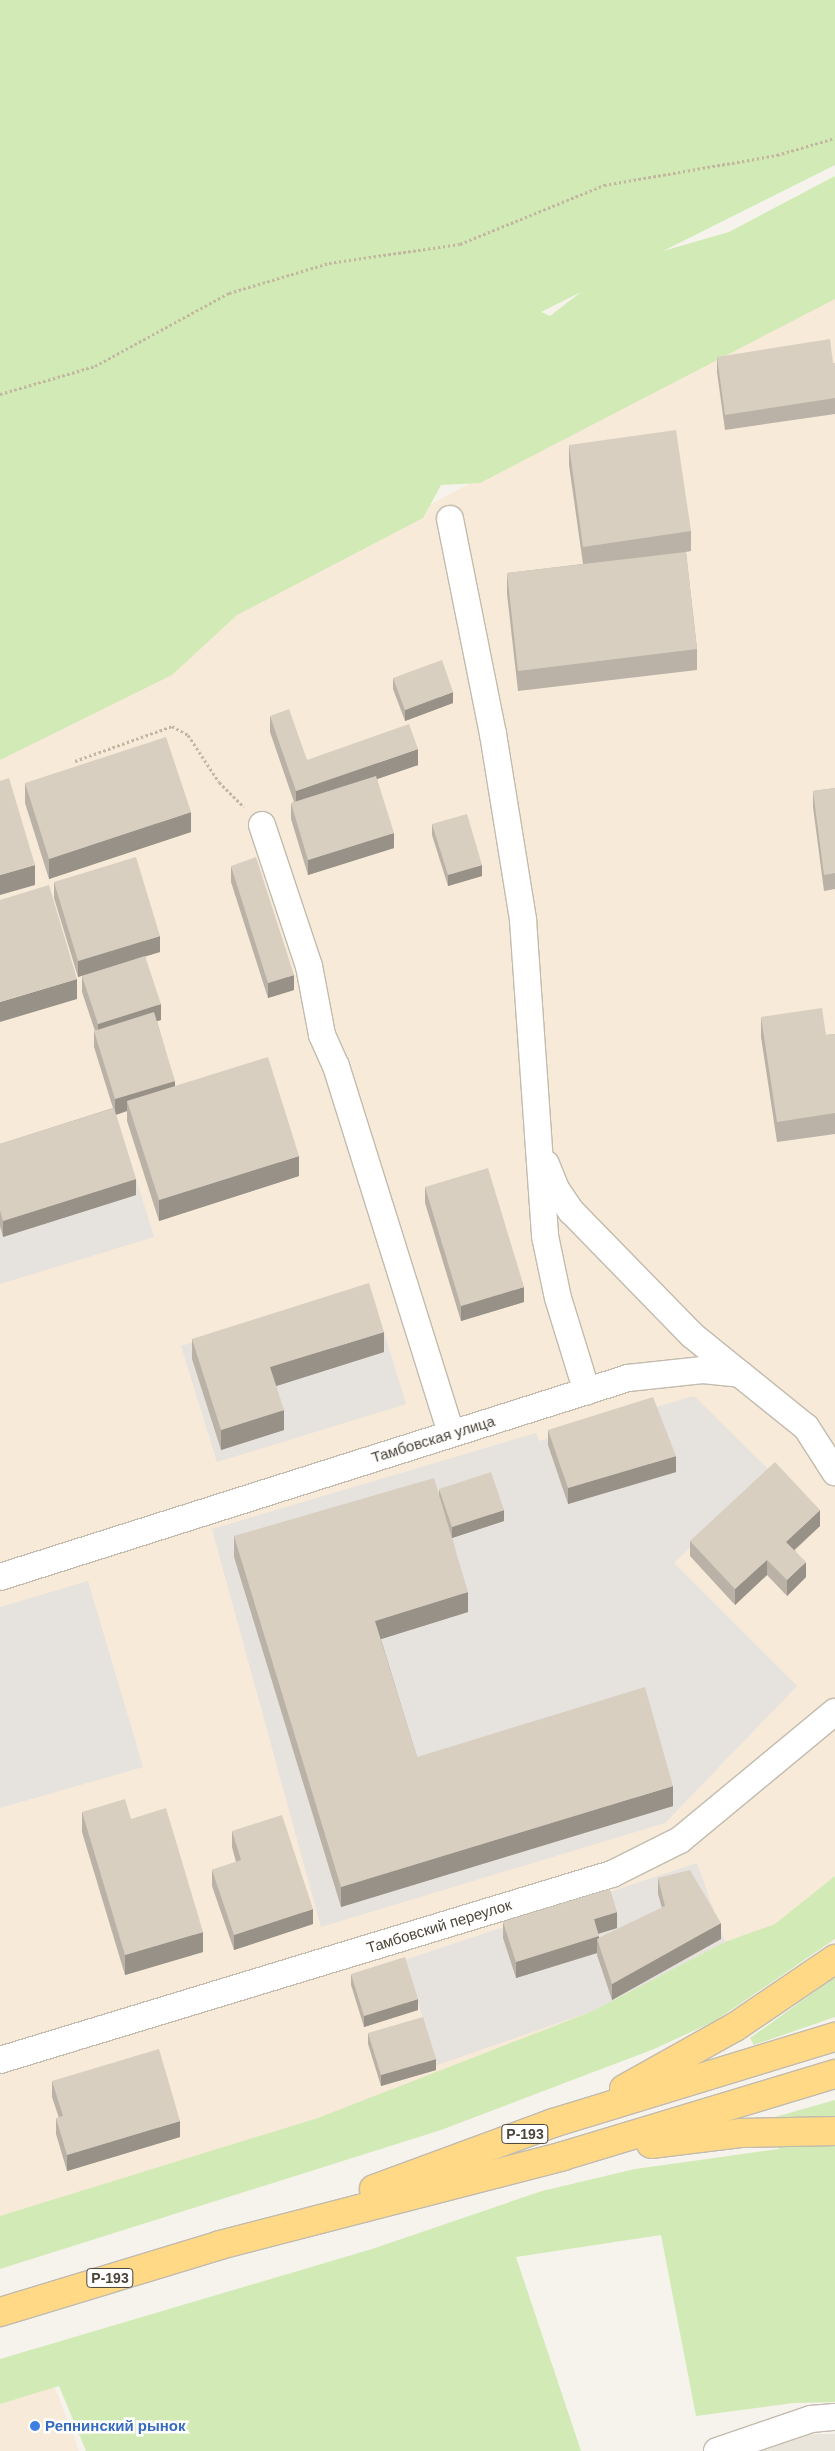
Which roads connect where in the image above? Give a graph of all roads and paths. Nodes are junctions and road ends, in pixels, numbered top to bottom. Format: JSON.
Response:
{"nodes":[{"id":1,"x":835,"y":138,"type":"edge"},
{"id":2,"x":0,"y":394,"type":"edge"},
{"id":3,"x":450,"y":518,"type":"dead end"},
{"id":4,"x":75,"y":761,"type":"dead end"},
{"id":5,"x":262,"y":825,"type":"joint"},
{"id":6,"x":542,"y":1153,"type":"junction"},
{"id":7,"x":740,"y":1374,"type":"junction"},
{"id":8,"x":587,"y":1392,"type":"junction"},
{"id":9,"x":451,"y":1432,"type":"junction"},
{"id":10,"x":835,"y":1472,"type":"edge"},
{"id":11,"x":0,"y":1576,"type":"edge"},
{"id":12,"x":835,"y":1712,"type":"edge"},
{"id":13,"x":835,"y":1959,"type":"edge"},
{"id":14,"x":835,"y":2037,"type":"edge"},
{"id":15,"x":0,"y":2060,"type":"edge"},
{"id":16,"x":835,"y":2074,"type":"edge"},
{"id":17,"x":553,"y":2124,"type":"junction"},
{"id":18,"x":835,"y":2131,"type":"edge"},
{"id":19,"x":563,"y":2156,"type":"junction"},
{"id":20,"x":220,"y":2245,"type":"junction"},
{"id":21,"x":0,"y":2312,"type":"edge"},
{"id":22,"x":835,"y":2417,"type":"edge"},
{"id":23,"x":717,"y":2451,"type":"edge"}],
"edges":[{"from":1,"to":2,"type":"path"},
{"from":3,"to":6,"type":"street"},
{"from":4,"to":5,"type":"path"},
{"from":5,"to":9,"type":"street"},
{"from":6,"to":7,"type":"street"},
{"from":6,"to":8,"type":"street"},
{"from":7,"to":8,"type":"street","name":"Тамбовская улица"},
{"from":7,"to":10,"type":"street"},
{"from":8,"to":9,"type":"street","name":"Тамбовская улица"},
{"from":9,"to":11,"type":"street","name":"Тамбовская улица"},
{"from":12,"to":15,"type":"street","name":"Тамбовский переулок"},
{"from":13,"to":17,"type":"highway"},
{"from":14,"to":17,"type":"highway","number":"Р-193"},
{"from":16,"to":19,"type":"highway","number":"Р-193"},
{"from":17,"to":20,"type":"highway","number":"Р-193"},
{"from":18,"to":19,"type":"highway"},
{"from":19,"to":20,"type":"highway","number":"Р-193"},
{"from":20,"to":21,"type":"highway","number":"Р-193"},
{"from":22,"to":23,"type":"street"}]}
